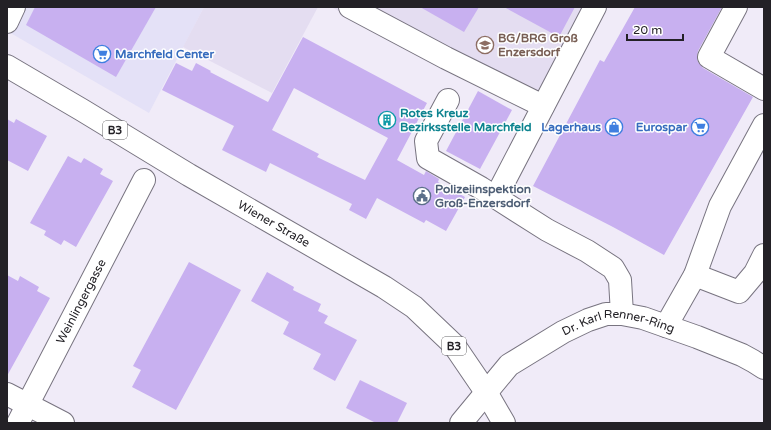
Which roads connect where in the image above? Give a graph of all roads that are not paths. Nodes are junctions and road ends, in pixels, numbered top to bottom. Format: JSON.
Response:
{"nodes":[{"id":1,"x":14,"y":7,"type":"edge"},
{"id":2,"x":350,"y":7,"type":"edge"},
{"id":3,"x":595,"y":7,"type":"edge"},
{"id":4,"x":736,"y":7,"type":"edge"},
{"id":5,"x":7,"y":22,"type":"edge"},
{"id":6,"x":7,"y":66,"type":"edge"},
{"id":7,"x":764,"y":89,"type":"edge"},
{"id":8,"x":448,"y":100,"type":"dead end"},
{"id":9,"x":543,"y":106,"type":"junction"},
{"id":10,"x":764,"y":125,"type":"edge"},
{"id":11,"x":144,"y":180,"type":"dead end"},
{"id":12,"x":496,"y":197,"type":"junction"},
{"id":13,"x":764,"y":255,"type":"edge"},
{"id":14,"x":695,"y":275,"type":"junction"},
{"id":15,"x":622,"y":314,"type":"junction"},
{"id":16,"x":666,"y":326,"type":"junction"},
{"id":17,"x":764,"y":368,"type":"edge"},
{"id":18,"x":486,"y":392,"type":"junction"},
{"id":19,"x":7,"y":394,"type":"edge"},
{"id":20,"x":23,"y":414,"type":"edge"},
{"id":21,"x":63,"y":423,"type":"edge"},
{"id":22,"x":460,"y":423,"type":"edge"},
{"id":23,"x":504,"y":423,"type":"edge"}],
"edges":[{"from":1,"to":5,"type":"street"},
{"from":2,"to":9,"type":"street"},
{"from":3,"to":9,"type":"street"},
{"from":4,"to":7,"type":"street"},
{"from":6,"to":18,"type":"street","name":"Wiener Straße","number":"B3"},
{"from":8,"to":12,"type":"street"},
{"from":9,"to":12,"type":"street"},
{"from":10,"to":14,"type":"street"},
{"from":11,"to":20,"type":"street","name":"Weinlingergasse"},
{"from":12,"to":15,"type":"street"},
{"from":13,"to":14,"type":"street"},
{"from":14,"to":16,"type":"street"},
{"from":15,"to":16,"type":"street","name":"Dr. Karl Renner-Ring"},
{"from":15,"to":18,"type":"street","name":"Dr. Karl Renner-Ring"},
{"from":16,"to":17,"type":"street","name":"Dr. Karl Renner-Ring"},
{"from":18,"to":22,"type":"street","name":"Dr. Karl Renner-Ring"},
{"from":18,"to":23,"type":"street","name":"Wiener Straße","number":"B3"},
{"from":19,"to":20,"type":"street"},
{"from":20,"to":21,"type":"street"}]}
